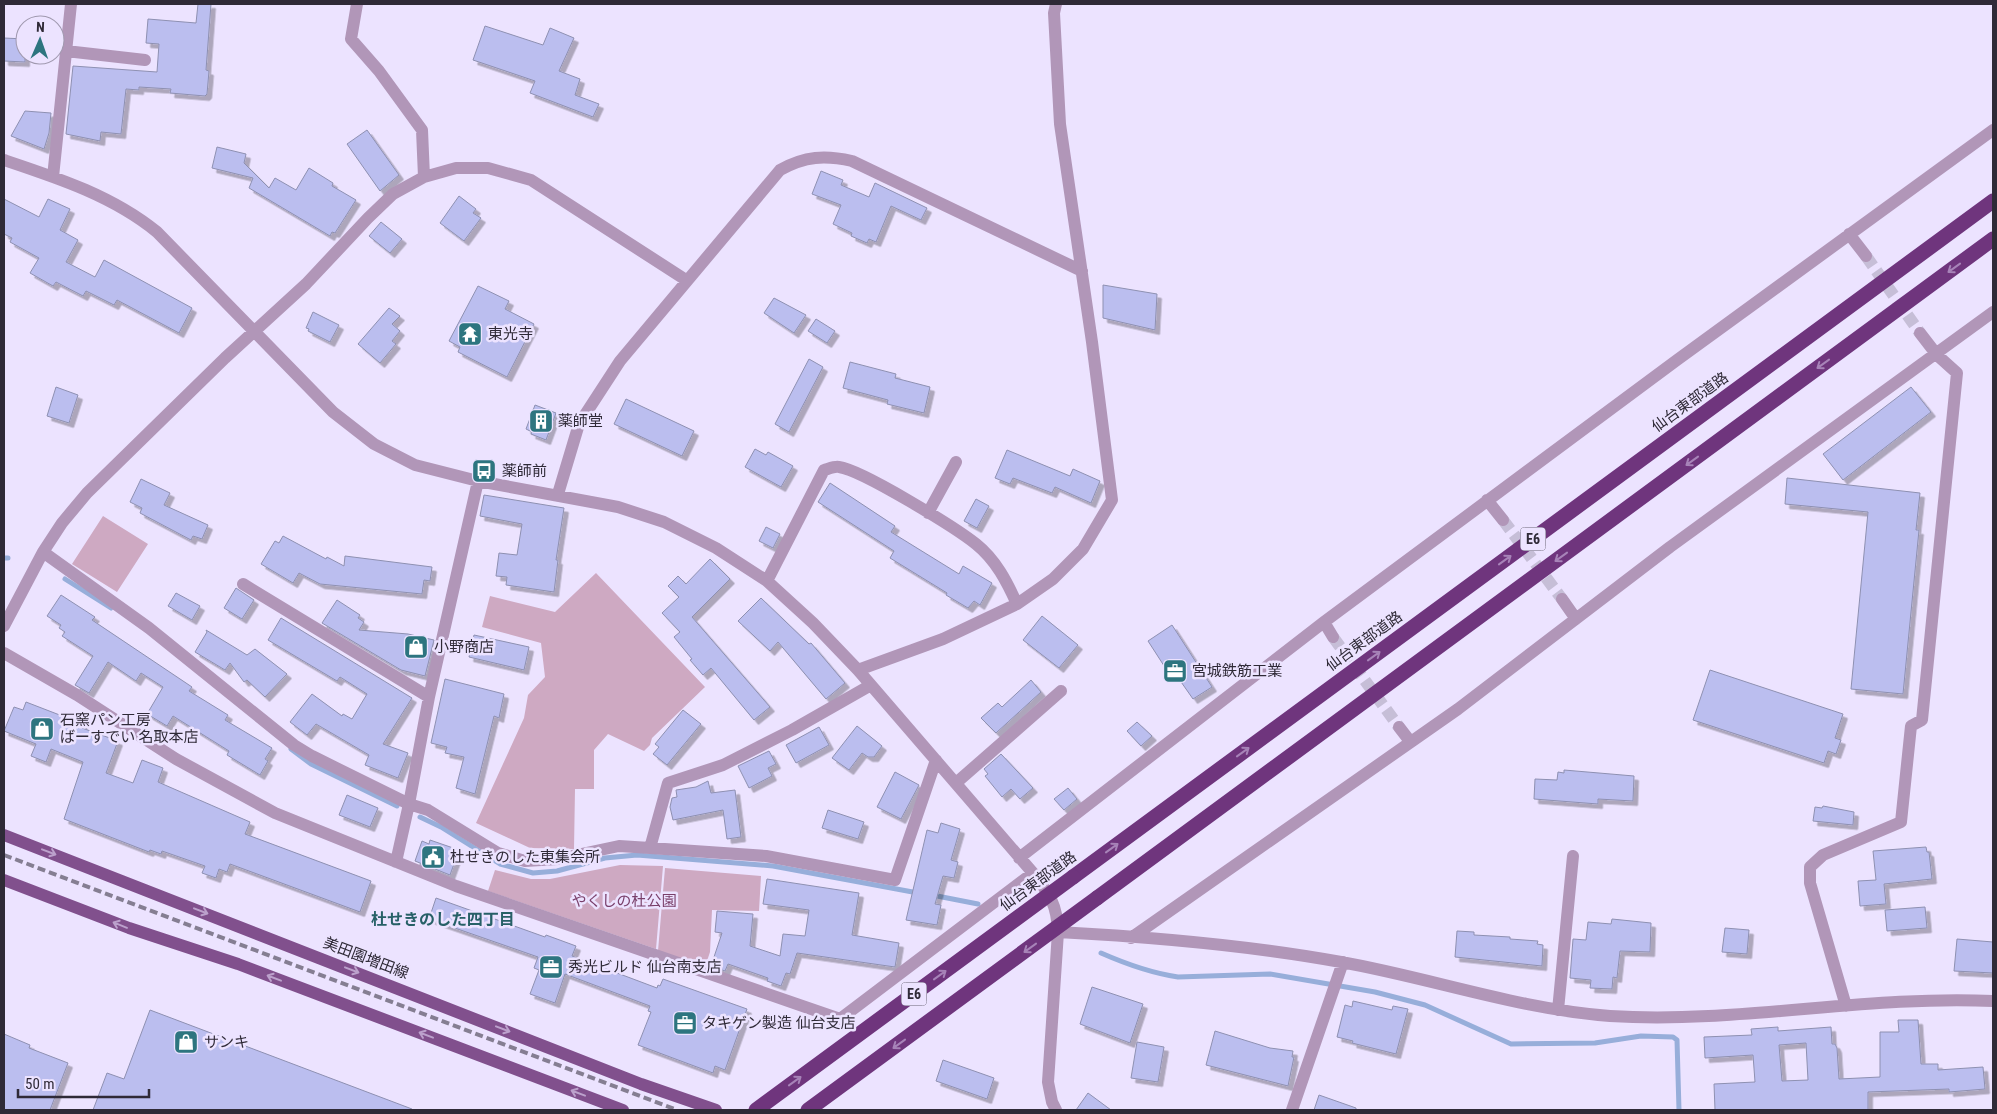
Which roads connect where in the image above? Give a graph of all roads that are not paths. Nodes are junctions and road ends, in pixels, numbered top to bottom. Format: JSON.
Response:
{"nodes":[{"id":1,"x":72,"y":4,"type":"edge"},
{"id":2,"x":357,"y":4,"type":"edge"},
{"id":3,"x":1056,"y":4,"type":"edge"},
{"id":4,"x":66,"y":51,"type":"junction"},
{"id":5,"x":145,"y":60,"type":"dead end"},
{"id":6,"x":1993,"y":130,"type":"edge"},
{"id":7,"x":4,"y":160,"type":"edge"},
{"id":8,"x":53,"y":177,"type":"junction"},
{"id":9,"x":424,"y":177,"type":"junction"},
{"id":10,"x":1993,"y":201,"type":"edge"},
{"id":11,"x":1849,"y":234,"type":"junction"},
{"id":12,"x":1993,"y":239,"type":"edge"},
{"id":13,"x":1866,"y":256,"type":"tunnel mouth"},
{"id":14,"x":1082,"y":271,"type":"junction"},
{"id":15,"x":686,"y":280,"type":"junction"},
{"id":16,"x":1993,"y":312,"type":"edge"},
{"id":17,"x":255,"y":331,"type":"junction"},
{"id":18,"x":1920,"y":333,"type":"tunnel mouth"},
{"id":19,"x":1937,"y":355,"type":"junction"},
{"id":20,"x":956,"y":462,"type":"dead end"},
{"id":21,"x":478,"y":481,"type":"junction"},
{"id":22,"x":558,"y":494,"type":"junction"},
{"id":23,"x":1487,"y":500,"type":"junction"},
{"id":24,"x":928,"y":513,"type":"junction"},
{"id":25,"x":1503,"y":520,"type":"tunnel mouth"},
{"id":26,"x":43,"y":552,"type":"junction"},
{"id":27,"x":767,"y":581,"type":"junction"},
{"id":28,"x":243,"y":584,"type":"dead end"},
{"id":29,"x":1562,"y":599,"type":"tunnel mouth"},
{"id":30,"x":1018,"y":604,"type":"junction"},
{"id":31,"x":1576,"y":619,"type":"junction"},
{"id":32,"x":1324,"y":622,"type":"junction"},
{"id":33,"x":4,"y":626,"type":"edge"},
{"id":34,"x":1333,"y":637,"type":"tunnel mouth"},
{"id":35,"x":4,"y":653,"type":"edge"},
{"id":36,"x":858,"y":670,"type":"junction"},
{"id":37,"x":871,"y":685,"type":"junction"},
{"id":38,"x":1061,"y":691,"type":"dead end"},
{"id":39,"x":429,"y":697,"type":"junction"},
{"id":40,"x":1399,"y":727,"type":"tunnel mouth"},
{"id":41,"x":1409,"y":740,"type":"junction"},
{"id":42,"x":936,"y":760,"type":"junction"},
{"id":43,"x":956,"y":784,"type":"junction"},
{"id":44,"x":410,"y":804,"type":"junction"},
{"id":45,"x":4,"y":835,"type":"edge"},
{"id":46,"x":650,"y":848,"type":"junction"},
{"id":47,"x":1573,"y":856,"type":"dead end"},
{"id":48,"x":1019,"y":858,"type":"junction"},
{"id":49,"x":396,"y":862,"type":"junction"},
{"id":50,"x":1033,"y":873,"type":"junction"},
{"id":51,"x":4,"y":880,"type":"edge"},
{"id":52,"x":1058,"y":932,"type":"junction"},
{"id":53,"x":1131,"y":938,"type":"junction"},
{"id":54,"x":1343,"y":962,"type":"junction"},
{"id":55,"x":1993,"y":1002,"type":"edge"},
{"id":56,"x":1846,"y":1006,"type":"junction"},
{"id":57,"x":1558,"y":1010,"type":"junction"},
{"id":58,"x":623,"y":1110,"type":"edge"},
{"id":59,"x":716,"y":1110,"type":"edge"},
{"id":60,"x":756,"y":1110,"type":"edge"},
{"id":61,"x":808,"y":1110,"type":"edge"},
{"id":62,"x":1056,"y":1110,"type":"edge"},
{"id":63,"x":1292,"y":1110,"type":"edge"}],
"edges":[{"from":1,"to":4,"type":"street"},
{"from":2,"to":9,"type":"street"},
{"from":3,"to":14,"type":"street"},
{"from":4,"to":5,"type":"street"},
{"from":4,"to":8,"type":"street"},
{"from":6,"to":11,"type":"street"},
{"from":7,"to":8,"type":"street"},
{"from":8,"to":17,"type":"street"},
{"from":9,"to":15,"type":"street"},
{"from":9,"to":17,"type":"street"},
{"from":60,"to":10,"type":"highway","name":"仙台東部道路","number":"E6","one_way":true,"bridge":true},
{"from":11,"to":13,"type":"street"},
{"from":11,"to":23,"type":"street"},
{"from":12,"to":61,"type":"highway","number":"E6","one_way":true,"bridge":true},
{"from":14,"to":15,"type":"street"},
{"from":14,"to":30,"type":"street"},
{"from":15,"to":22,"type":"street"},
{"from":16,"to":19,"type":"street"},
{"from":17,"to":21,"type":"street"},
{"from":17,"to":26,"type":"street"},
{"from":18,"to":19,"type":"street"},
{"from":19,"to":31,"type":"street"},
{"from":19,"to":56,"type":"street"},
{"from":20,"to":24,"type":"street"},
{"from":21,"to":22,"type":"street"},
{"from":21,"to":39,"type":"street"},
{"from":22,"to":27,"type":"street"},
{"from":23,"to":25,"type":"street"},
{"from":23,"to":32,"type":"street"},
{"from":24,"to":27,"type":"street"},
{"from":24,"to":30,"type":"street"},
{"from":26,"to":33,"type":"street"},
{"from":26,"to":44,"type":"street"},
{"from":27,"to":36,"type":"street"},
{"from":28,"to":39,"type":"street"},
{"from":29,"to":31,"type":"street"},
{"from":30,"to":36,"type":"street"},
{"from":31,"to":41,"type":"street"},
{"from":32,"to":34,"type":"street"},
{"from":32,"to":48,"type":"street"},
{"from":35,"to":49,"type":"street"},
{"from":36,"to":37,"type":"street"},
{"from":37,"to":42,"type":"street"},
{"from":37,"to":46,"type":"street"},
{"from":38,"to":43,"type":"street"},
{"from":39,"to":44,"type":"street"},
{"from":40,"to":41,"type":"street"},
{"from":41,"to":53,"type":"street"},
{"from":42,"to":43,"type":"street"},
{"from":42,"to":46,"type":"street"},
{"from":43,"to":48,"type":"street"},
{"from":44,"to":46,"type":"street"},
{"from":44,"to":49,"type":"street"},
{"from":45,"to":59,"type":"main road","name":"美田園増田線","one_way":true},
{"from":47,"to":57,"type":"street"},
{"from":48,"to":50,"type":"street"},
{"from":49,"to":50,"type":"street"},
{"from":50,"to":52,"type":"street"},
{"from":58,"to":51,"type":"main road","one_way":true},
{"from":52,"to":53,"type":"street"},
{"from":52,"to":62,"type":"street"},
{"from":53,"to":54,"type":"street"},
{"from":54,"to":57,"type":"street"},
{"from":54,"to":63,"type":"street"},
{"from":55,"to":56,"type":"street"},
{"from":56,"to":57,"type":"street"}]}
